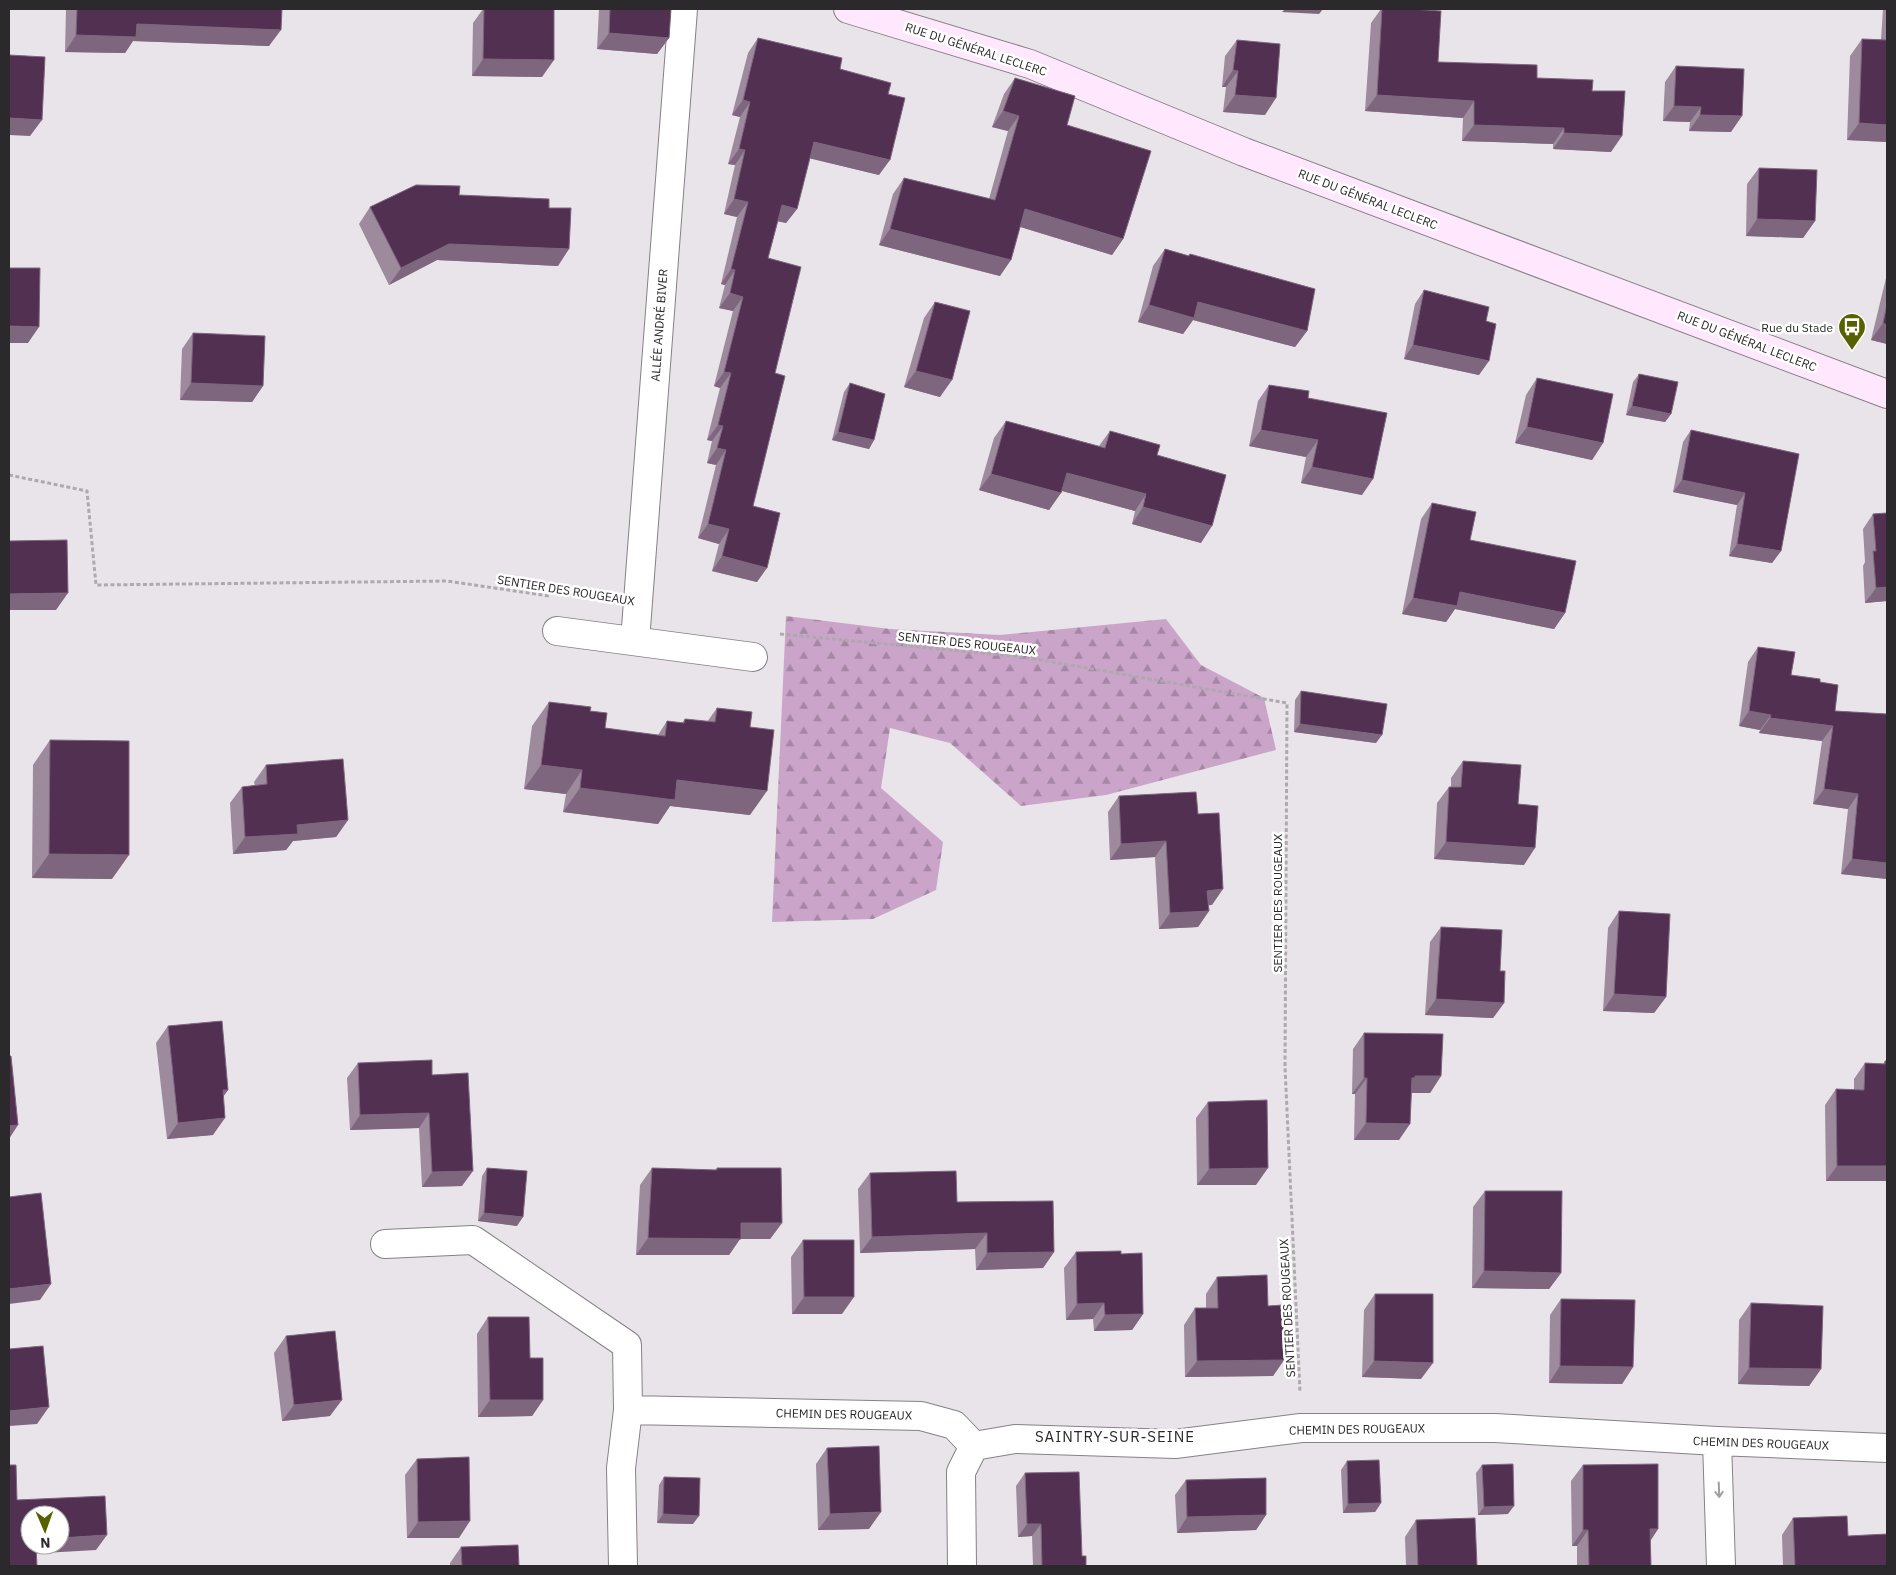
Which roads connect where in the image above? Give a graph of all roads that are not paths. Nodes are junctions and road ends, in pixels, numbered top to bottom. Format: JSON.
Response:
{"nodes":[{"id":1,"x":683,"y":9,"type":"edge"},
{"id":2,"x":848,"y":9,"type":"edge"},
{"id":3,"x":1887,"y":394,"type":"edge"},
{"id":4,"x":557,"y":631,"type":"dead end"},
{"id":5,"x":635,"y":641,"type":"junction"},
{"id":6,"x":753,"y":657,"type":"dead end"},
{"id":7,"x":385,"y":1244,"type":"dead end"},
{"id":8,"x":628,"y":1410,"type":"junction"},
{"id":9,"x":1717,"y":1441,"type":"junction"},
{"id":10,"x":974,"y":1446,"type":"junction"},
{"id":11,"x":1887,"y":1448,"type":"edge"},
{"id":12,"x":623,"y":1566,"type":"edge"},
{"id":13,"x":962,"y":1566,"type":"edge"},
{"id":14,"x":1721,"y":1566,"type":"edge"}],
"edges":[{"from":1,"to":5,"type":"street","name":"ALLÉE ANDRÉ BIVER"},
{"from":2,"to":3,"type":"street","name":"RUE DU GÉNÉRAL LECLERC"},
{"from":4,"to":5,"type":"street"},
{"from":5,"to":6,"type":"street"},
{"from":7,"to":8,"type":"street"},
{"from":8,"to":10,"type":"street","name":"CHEMIN DES ROUGEAUX"},
{"from":8,"to":12,"type":"street"},
{"from":9,"to":10,"type":"street","name":"CHEMIN DES ROUGEAUX"},
{"from":9,"to":11,"type":"street","name":"CHEMIN DES ROUGEAUX"},
{"from":9,"to":14,"type":"street","one_way":true},
{"from":10,"to":13,"type":"street"}]}
